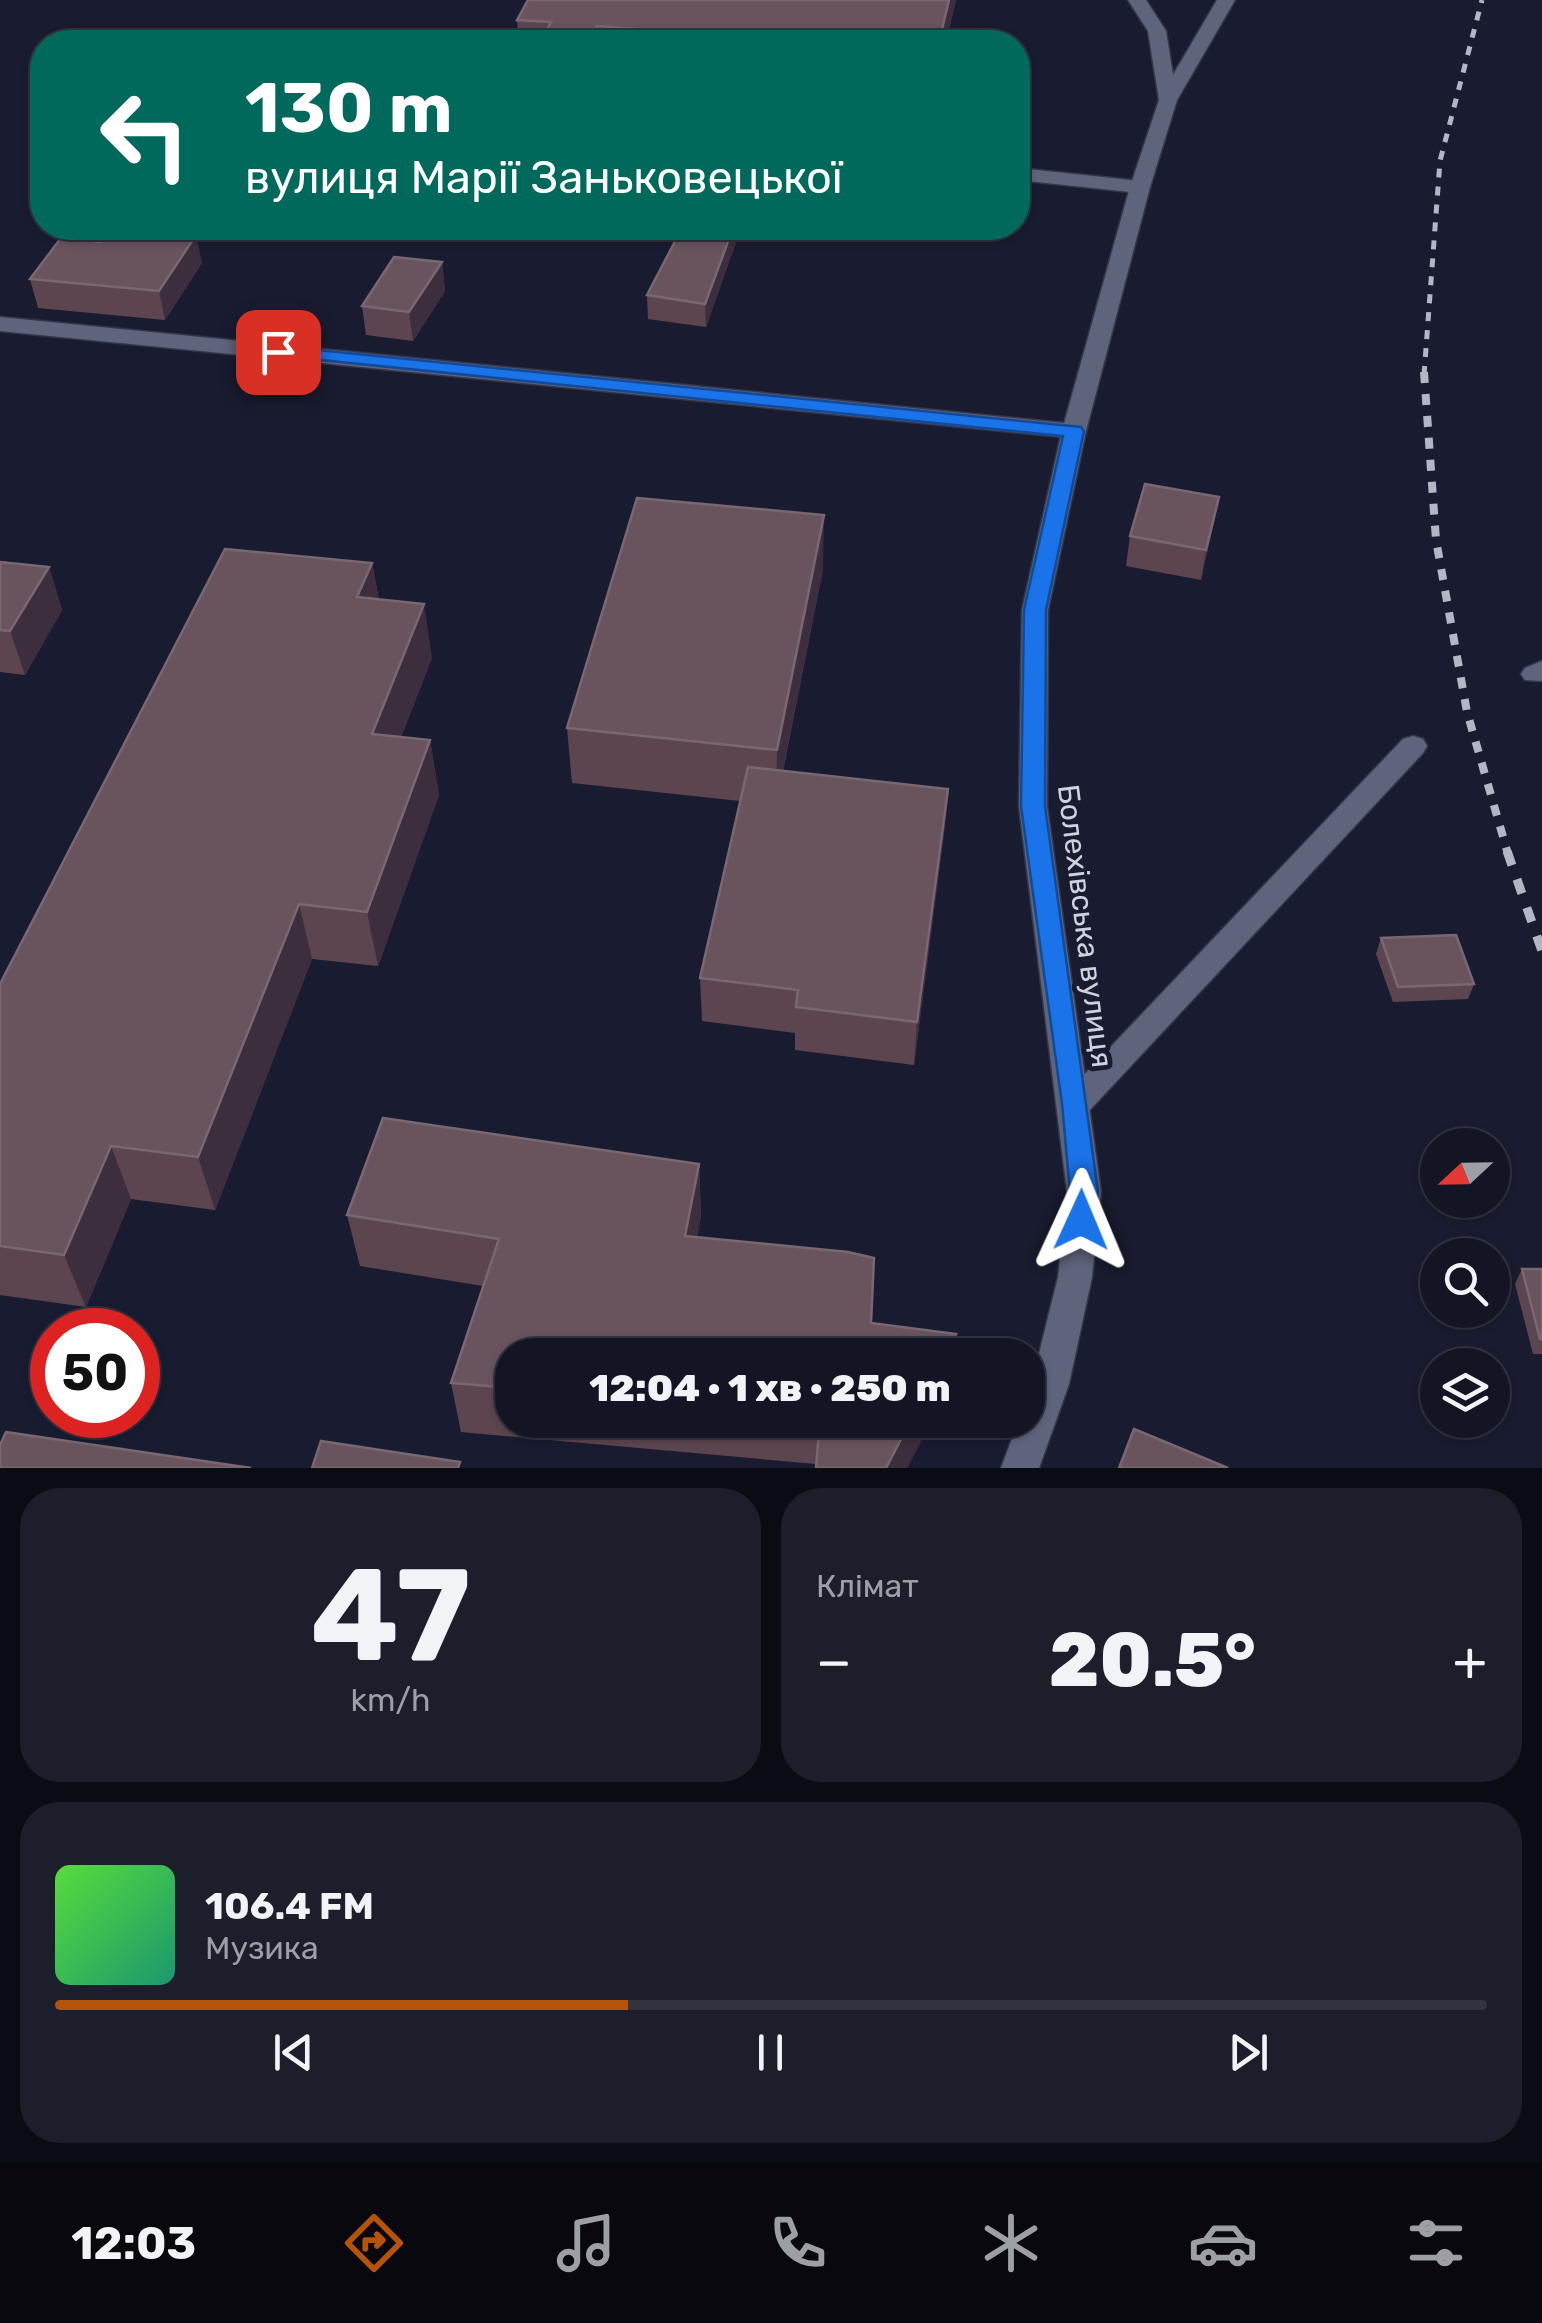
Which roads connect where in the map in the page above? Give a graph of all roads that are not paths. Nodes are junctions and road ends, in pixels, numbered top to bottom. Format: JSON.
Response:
{"nodes":[{"id":1,"x":1137,"y":0,"type":"edge"},
{"id":2,"x":1226,"y":0,"type":"edge"},
{"id":3,"x":1168,"y":100,"type":"junction"},
{"id":4,"x":1030,"y":175,"type":"edge"},
{"id":5,"x":1140,"y":187,"type":"junction"},
{"id":6,"x":0,"y":324,"type":"edge"},
{"id":7,"x":1074,"y":431,"type":"junction"},
{"id":8,"x":1412,"y":746,"type":"dead end"},
{"id":9,"x":1075,"y":1104,"type":"junction"},
{"id":10,"x":1020,"y":1468,"type":"edge"}],
"edges":[{"from":1,"to":3,"type":"main road","name":"Болехівська вулиця"},
{"from":2,"to":3,"type":"main road","name":"Болехівська вулиця"},
{"from":3,"to":5,"type":"main road","name":"Болехівська вулиця"},
{"from":4,"to":5,"type":"main road"},
{"from":5,"to":7,"type":"main road","name":"Болехівська вулиця"},
{"from":6,"to":7,"type":"main road"},
{"from":7,"to":9,"type":"main road","name":"Болехівська вулиця"},
{"from":8,"to":9,"type":"main road"},
{"from":9,"to":10,"type":"main road","name":"Болехівська вулиця"}]}
